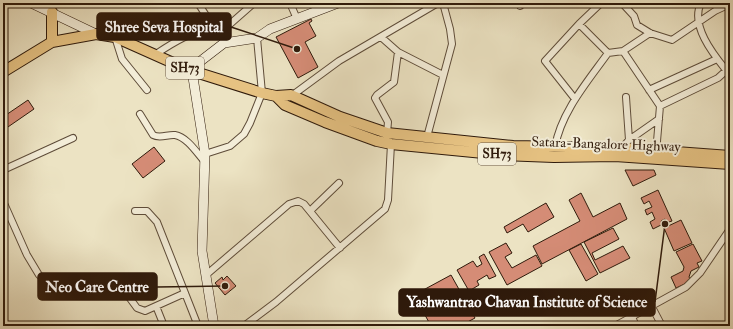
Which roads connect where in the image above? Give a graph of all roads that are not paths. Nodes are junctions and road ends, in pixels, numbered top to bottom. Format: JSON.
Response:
{"nodes":[{"id":1,"x":31,"y":3,"type":"edge"},
{"id":2,"x":198,"y":3,"type":"edge"},
{"id":3,"x":254,"y":3,"type":"edge"},
{"id":4,"x":290,"y":3,"type":"edge"},
{"id":5,"x":438,"y":3,"type":"edge"},
{"id":6,"x":443,"y":3,"type":"edge"},
{"id":7,"x":601,"y":3,"type":"edge"},
{"id":8,"x":622,"y":3,"type":"edge"},
{"id":9,"x":701,"y":3,"type":"edge"},
{"id":10,"x":335,"y":4,"type":"edge"},
{"id":11,"x":730,"y":4,"type":"edge"},
{"id":12,"x":50,"y":8,"type":"edge"},
{"id":13,"x":297,"y":19,"type":"junction"},
{"id":14,"x":579,"y":24,"type":"junction"},
{"id":15,"x":698,"y":24,"type":"junction"},
{"id":16,"x":214,"y":28,"type":"junction"},
{"id":17,"x":221,"y":32,"type":"junction"},
{"id":18,"x":650,"y":33,"type":"junction"},
{"id":19,"x":96,"y":34,"type":"junction"},
{"id":20,"x":381,"y":36,"type":"junction"},
{"id":21,"x":115,"y":37,"type":"junction"},
{"id":22,"x":257,"y":38,"type":"junction"},
{"id":23,"x":52,"y":42,"type":"junction"},
{"id":24,"x":224,"y":43,"type":"junction"},
{"id":25,"x":623,"y":50,"type":"junction"},
{"id":26,"x":398,"y":52,"type":"junction"},
{"id":27,"x":156,"y":54,"type":"junction"},
{"id":28,"x":608,"y":54,"type":"junction"},
{"id":29,"x":717,"y":59,"type":"junction"},
{"id":30,"x":728,"y":68,"type":"edge"},
{"id":31,"x":190,"y":70,"type":"junction"},
{"id":32,"x":3,"y":72,"type":"edge"},
{"id":33,"x":442,"y":75,"type":"junction"},
{"id":34,"x":147,"y":90,"type":"dead end"},
{"id":35,"x":649,"y":90,"type":"junction"},
{"id":36,"x":262,"y":93,"type":"junction"},
{"id":37,"x":291,"y":95,"type":"junction"},
{"id":38,"x":276,"y":96,"type":"junction"},
{"id":39,"x":626,"y":97,"type":"dead end"},
{"id":40,"x":575,"y":99,"type":"junction"},
{"id":41,"x":285,"y":105,"type":"junction"},
{"id":42,"x":660,"y":106,"type":"junction"},
{"id":43,"x":140,"y":114,"type":"dead end"},
{"id":44,"x":659,"y":119,"type":"junction"},
{"id":45,"x":387,"y":133,"type":"junction"},
{"id":46,"x":427,"y":137,"type":"junction"},
{"id":47,"x":73,"y":138,"type":"dead end"},
{"id":48,"x":392,"y":144,"type":"junction"},
{"id":49,"x":626,"y":144,"type":"junction"},
{"id":50,"x":556,"y":147,"type":"junction"},
{"id":51,"x":656,"y":154,"type":"junction"},
{"id":52,"x":730,"y":156,"type":"edge"},
{"id":53,"x":205,"y":158,"type":"junction"},
{"id":54,"x":730,"y":164,"type":"edge"},
{"id":55,"x":3,"y":170,"type":"edge"},
{"id":56,"x":339,"y":183,"type":"dead end"},
{"id":57,"x":3,"y":201,"type":"edge"},
{"id":58,"x":135,"y":211,"type":"dead end"},
{"id":59,"x":310,"y":211,"type":"junction"},
{"id":60,"x":730,"y":229,"type":"edge"},
{"id":61,"x":340,"y":248,"type":"junction"},
{"id":62,"x":39,"y":275,"type":"dead end"},
{"id":63,"x":206,"y":275,"type":"junction"},
{"id":64,"x":126,"y":293,"type":"dead end"},
{"id":65,"x":185,"y":293,"type":"junction"},
{"id":66,"x":156,"y":306,"type":"junction"},
{"id":67,"x":652,"y":307,"type":"junction"},
{"id":68,"x":632,"y":317,"type":"junction"},
{"id":69,"x":164,"y":326,"type":"edge"},
{"id":70,"x":198,"y":326,"type":"edge"},
{"id":71,"x":214,"y":326,"type":"edge"},
{"id":72,"x":244,"y":326,"type":"edge"},
{"id":73,"x":615,"y":326,"type":"edge"},
{"id":74,"x":636,"y":326,"type":"edge"},
{"id":75,"x":662,"y":326,"type":"edge"}],
"edges":[{"from":1,"to":12,"type":"street"},
{"from":2,"to":16,"type":"street"},
{"from":3,"to":17,"type":"street"},
{"from":4,"to":13,"type":"street"},
{"from":5,"to":20,"type":"street"},
{"from":6,"to":33,"type":"street"},
{"from":7,"to":14,"type":"street"},
{"from":8,"to":18,"type":"street"},
{"from":9,"to":15,"type":"street"},
{"from":10,"to":13,"type":"street"},
{"from":11,"to":15,"type":"street"},
{"from":12,"to":19,"type":"street"},
{"from":12,"to":23,"type":"main road"},
{"from":13,"to":22,"type":"street"},
{"from":14,"to":28,"type":"street"},
{"from":14,"to":40,"type":"street"},
{"from":15,"to":18,"type":"street"},
{"from":15,"to":29,"type":"street"},
{"from":16,"to":17,"type":"street"},
{"from":16,"to":27,"type":"street"},
{"from":17,"to":24,"type":"street"},
{"from":18,"to":25,"type":"street"},
{"from":19,"to":21,"type":"main road","name":"Satara-Bangalore Highway","number":"SH73"},
{"from":19,"to":23,"type":"main road","name":"Satara-Bangalore Highway","number":"SH73"},
{"from":20,"to":26,"type":"street"},
{"from":20,"to":37,"type":"street"},
{"from":21,"to":27,"type":"main road","name":"Satara-Bangalore Highway","number":"SH73"},
{"from":21,"to":34,"type":"street"},
{"from":22,"to":24,"type":"street"},
{"from":22,"to":36,"type":"street"},
{"from":23,"to":32,"type":"main road","name":"Satara-Bangalore Highway","number":"SH73"},
{"from":24,"to":31,"type":"street"},
{"from":25,"to":28,"type":"street"},
{"from":25,"to":35,"type":"street"},
{"from":26,"to":33,"type":"street"},
{"from":26,"to":45,"type":"street"},
{"from":27,"to":31,"type":"main road","name":"Satara-Bangalore Highway","number":"SH73"},
{"from":28,"to":40,"type":"street"},
{"from":29,"to":30,"type":"street"},
{"from":29,"to":35,"type":"street"},
{"from":30,"to":42,"type":"street"},
{"from":31,"to":36,"type":"main road","name":"Satara-Bangalore Highway","number":"SH73"},
{"from":31,"to":53,"type":"street"},
{"from":33,"to":46,"type":"street"},
{"from":35,"to":42,"type":"street"},
{"from":36,"to":38,"type":"main road","name":"Satara-Bangalore Highway","number":"SH73"},
{"from":36,"to":53,"type":"street"},
{"from":37,"to":38,"type":"main road","name":"Satara-Bangalore Highway","number":"SH73"},
{"from":37,"to":41,"type":"street"},
{"from":37,"to":45,"type":"main road","name":"Satara-Bangalore Highway","number":"SH73"},
{"from":38,"to":41,"type":"main road","name":"Satara-Bangalore Highway","number":"SH73"},
{"from":39,"to":49,"type":"street"},
{"from":40,"to":50,"type":"street"},
{"from":41,"to":48,"type":"main road","name":"Satara-Bangalore Highway","number":"SH73"},
{"from":42,"to":44,"type":"street"},
{"from":43,"to":53,"type":"street"},
{"from":44,"to":49,"type":"street"},
{"from":44,"to":51,"type":"street"},
{"from":45,"to":46,"type":"main road","name":"Satara-Bangalore Highway","number":"SH73"},
{"from":46,"to":50,"type":"main road","name":"Satara-Bangalore Highway","number":"SH73"},
{"from":47,"to":55,"type":"street"},
{"from":48,"to":51,"type":"main road","name":"Satara-Bangalore Highway","number":"SH73"},
{"from":48,"to":61,"type":"street"},
{"from":49,"to":50,"type":"main road","name":"Satara-Bangalore Highway","number":"SH73"},
{"from":49,"to":51,"type":"main road","name":"Satara-Bangalore Highway","number":"SH73"},
{"from":51,"to":52,"type":"main road","name":"Satara-Bangalore Highway","number":"SH73"},
{"from":51,"to":54,"type":"main road","name":"Satara-Bangalore Highway","number":"SH73"},
{"from":53,"to":63,"type":"street"},
{"from":56,"to":59,"type":"street"},
{"from":57,"to":62,"type":"street"},
{"from":58,"to":65,"type":"street"},
{"from":59,"to":61,"type":"street"},
{"from":59,"to":63,"type":"street"},
{"from":60,"to":67,"type":"street"},
{"from":61,"to":72,"type":"street"},
{"from":63,"to":71,"type":"street"},
{"from":64,"to":66,"type":"street"},
{"from":65,"to":66,"type":"street"},
{"from":65,"to":70,"type":"street"},
{"from":66,"to":69,"type":"street"},
{"from":67,"to":68,"type":"street"},
{"from":67,"to":75,"type":"street"},
{"from":68,"to":73,"type":"street"},
{"from":68,"to":74,"type":"street"}]}
